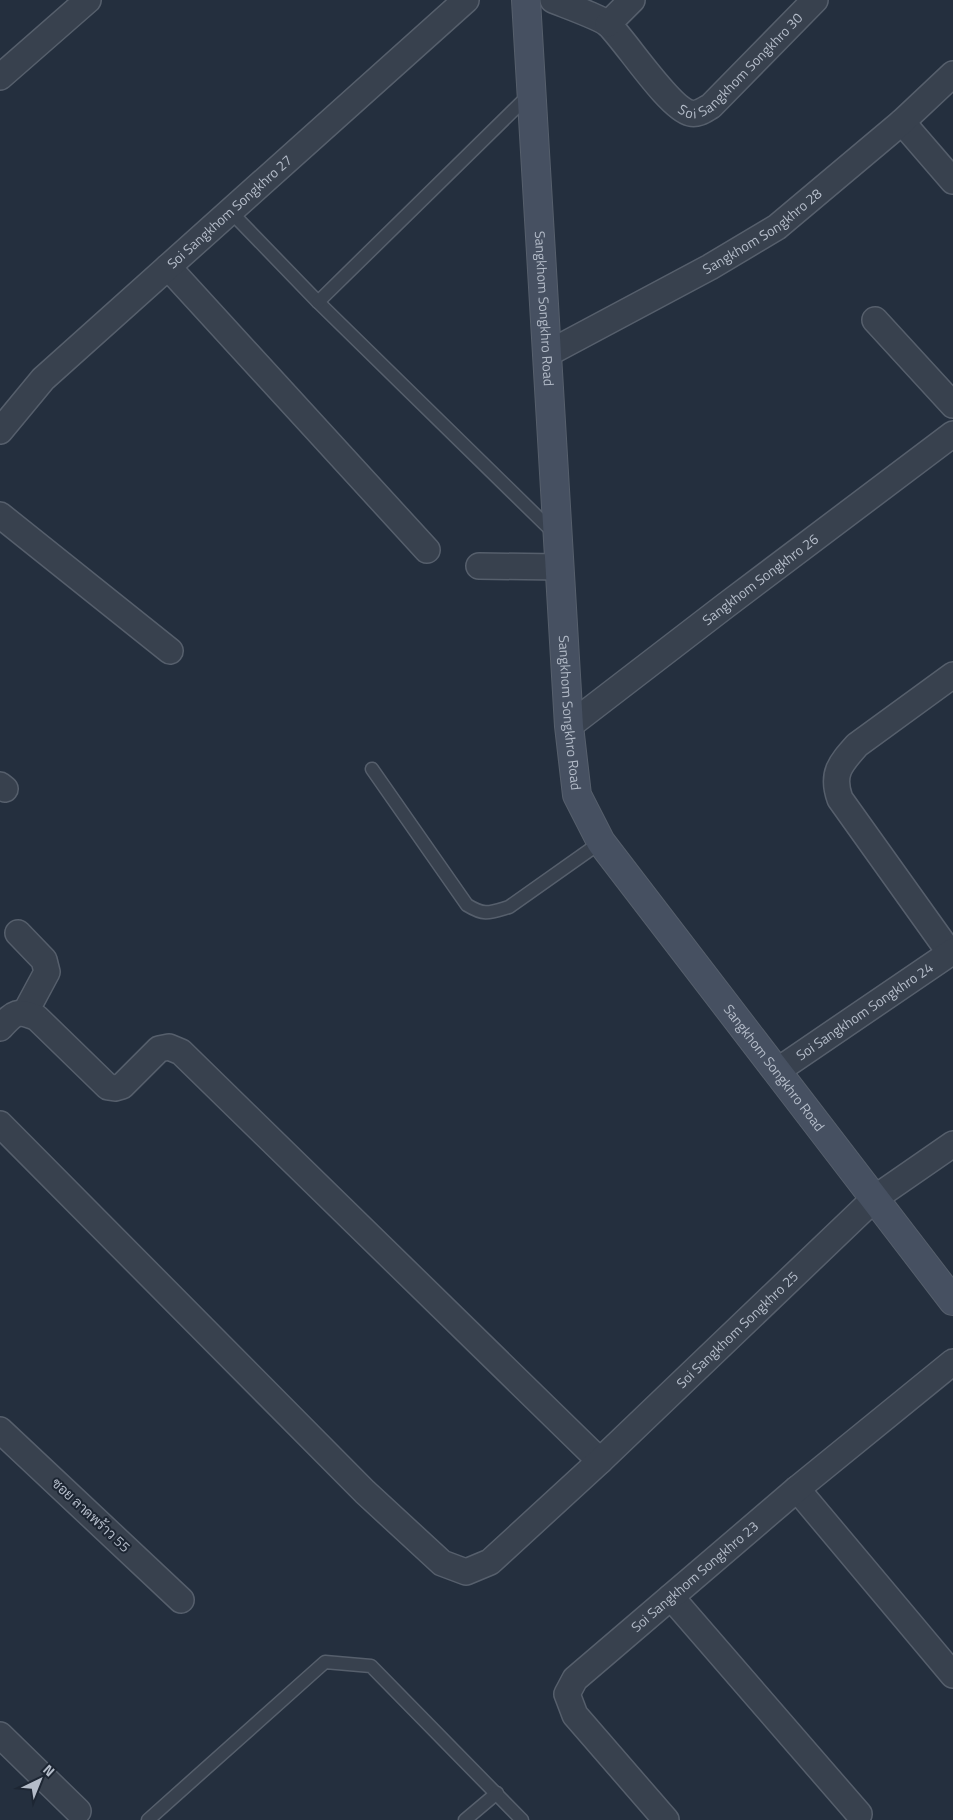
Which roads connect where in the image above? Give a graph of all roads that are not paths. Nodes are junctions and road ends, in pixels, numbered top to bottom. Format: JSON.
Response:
{"nodes":[{"id":1,"x":88,"y":0,"type":"edge"},
{"id":2,"x":466,"y":0,"type":"edge"},
{"id":3,"x":526,"y":0,"type":"edge"},
{"id":4,"x":553,"y":0,"type":"edge"},
{"id":5,"x":632,"y":0,"type":"edge"},
{"id":6,"x":815,"y":0,"type":"edge"},
{"id":7,"x":608,"y":24,"type":"junction"},
{"id":8,"x":953,"y":74,"type":"edge"},
{"id":9,"x":0,"y":77,"type":"edge"},
{"id":10,"x":531,"y":92,"type":"junction"},
{"id":11,"x":902,"y":122,"type":"junction"},
{"id":12,"x":953,"y":181,"type":"edge"},
{"id":13,"x":230,"y":210,"type":"junction"},
{"id":14,"x":168,"y":266,"type":"junction"},
{"id":15,"x":318,"y":302,"type":"junction"},
{"id":16,"x":875,"y":320,"type":"dead end"},
{"id":17,"x":547,"y":354,"type":"junction"},
{"id":18,"x":953,"y":405,"type":"edge"},
{"id":19,"x":0,"y":431,"type":"edge"},
{"id":20,"x":953,"y":434,"type":"edge"},
{"id":21,"x":0,"y":514,"type":"edge"},
{"id":22,"x":558,"y":537,"type":"junction"},
{"id":23,"x":427,"y":550,"type":"dead end"},
{"id":24,"x":479,"y":566,"type":"dead end"},
{"id":25,"x":560,"y":567,"type":"junction"},
{"id":26,"x":170,"y":651,"type":"dead end"},
{"id":27,"x":953,"y":675,"type":"edge"},
{"id":28,"x":570,"y":726,"type":"junction"},
{"id":29,"x":372,"y":769,"type":"dead end"},
{"id":30,"x":601,"y":842,"type":"junction"},
{"id":31,"x":18,"y":933,"type":"dead end"},
{"id":32,"x":951,"y":952,"type":"edge"},
{"id":33,"x":25,"y":1013,"type":"junction"},
{"id":34,"x":0,"y":1028,"type":"edge"},
{"id":35,"x":777,"y":1071,"type":"junction"},
{"id":36,"x":0,"y":1124,"type":"edge"},
{"id":37,"x":953,"y":1144,"type":"edge"},
{"id":38,"x":875,"y":1198,"type":"junction"},
{"id":39,"x":953,"y":1300,"type":"edge"},
{"id":40,"x":953,"y":1362,"type":"edge"},
{"id":41,"x":0,"y":1430,"type":"edge"},
{"id":42,"x":600,"y":1461,"type":"junction"},
{"id":43,"x":797,"y":1490,"type":"junction"},
{"id":44,"x":671,"y":1597,"type":"junction"},
{"id":45,"x":181,"y":1600,"type":"dead end"},
{"id":46,"x":953,"y":1675,"type":"edge"},
{"id":47,"x":0,"y":1735,"type":"edge"},
{"id":48,"x":496,"y":1793,"type":"junction"},
{"id":49,"x":78,"y":1811,"type":"dead end"},
{"id":50,"x":859,"y":1814,"type":"dead end"},
{"id":51,"x":148,"y":1820,"type":"edge"},
{"id":52,"x":466,"y":1820,"type":"edge"},
{"id":53,"x":522,"y":1820,"type":"edge"},
{"id":54,"x":666,"y":1820,"type":"edge"}],
"edges":[{"from":1,"to":9,"type":"street"},
{"from":2,"to":13,"type":"street","name":"Soi Sangkhom Songkhro 27"},
{"from":3,"to":10,"type":"main road","name":"Sangkhom Songkhro Road"},
{"from":4,"to":7,"type":"street","name":"Soi Sangkhom Songkhro 30"},
{"from":5,"to":7,"type":"street"},
{"from":6,"to":7,"type":"street","name":"Soi Sangkhom Songkhro 30"},
{"from":8,"to":11,"type":"street","name":"Sangkhom Songkhro 28"},
{"from":10,"to":15,"type":"lane"},
{"from":10,"to":17,"type":"main road","name":"Sangkhom Songkhro Road"},
{"from":11,"to":12,"type":"street"},
{"from":11,"to":17,"type":"street","name":"Sangkhom Songkhro 28"},
{"from":13,"to":14,"type":"street","name":"Soi Sangkhom Songkhro 27"},
{"from":13,"to":15,"type":"lane"},
{"from":14,"to":19,"type":"street","name":"Soi Sangkhom Songkhro 27"},
{"from":14,"to":23,"type":"street"},
{"from":15,"to":22,"type":"lane"},
{"from":16,"to":18,"type":"street"},
{"from":17,"to":22,"type":"main road","name":"Sangkhom Songkhro Road"},
{"from":20,"to":28,"type":"street","name":"Sangkhom Songkhro 26"},
{"from":21,"to":26,"type":"street"},
{"from":22,"to":25,"type":"main road","name":"Sangkhom Songkhro Road"},
{"from":24,"to":25,"type":"street"},
{"from":25,"to":28,"type":"main road","name":"Sangkhom Songkhro Road"},
{"from":27,"to":32,"type":"street"},
{"from":28,"to":30,"type":"main road","name":"Sangkhom Songkhro Road"},
{"from":29,"to":30,"type":"lane"},
{"from":30,"to":35,"type":"main road","name":"Sangkhom Songkhro Road"},
{"from":31,"to":33,"type":"street"},
{"from":32,"to":35,"type":"street","name":"Soi Sangkhom Songkhro 24"},
{"from":33,"to":34,"type":"street"},
{"from":33,"to":42,"type":"street"},
{"from":35,"to":38,"type":"main road","name":"Sangkhom Songkhro Road"},
{"from":36,"to":42,"type":"street","name":"Soi Sangkhom Songkhro 25"},
{"from":37,"to":38,"type":"street","name":"Soi Sangkhom Songkhro 25"},
{"from":38,"to":39,"type":"main road","name":"Sangkhom Songkhro Road"},
{"from":38,"to":42,"type":"street","name":"Soi Sangkhom Songkhro 25"},
{"from":40,"to":43,"type":"street","name":"Soi Sangkhom Songkhro 23"},
{"from":41,"to":45,"type":"street","name":"ซอย ลาดพร้าว 55"},
{"from":43,"to":44,"type":"street","name":"Soi Sangkhom Songkhro 23"},
{"from":43,"to":46,"type":"street"},
{"from":44,"to":50,"type":"street"},
{"from":44,"to":54,"type":"street","name":"Soi Sangkhom Songkhro 23"},
{"from":47,"to":49,"type":"street"},
{"from":48,"to":51,"type":"lane"},
{"from":48,"to":52,"type":"lane"},
{"from":48,"to":53,"type":"lane"}]}
